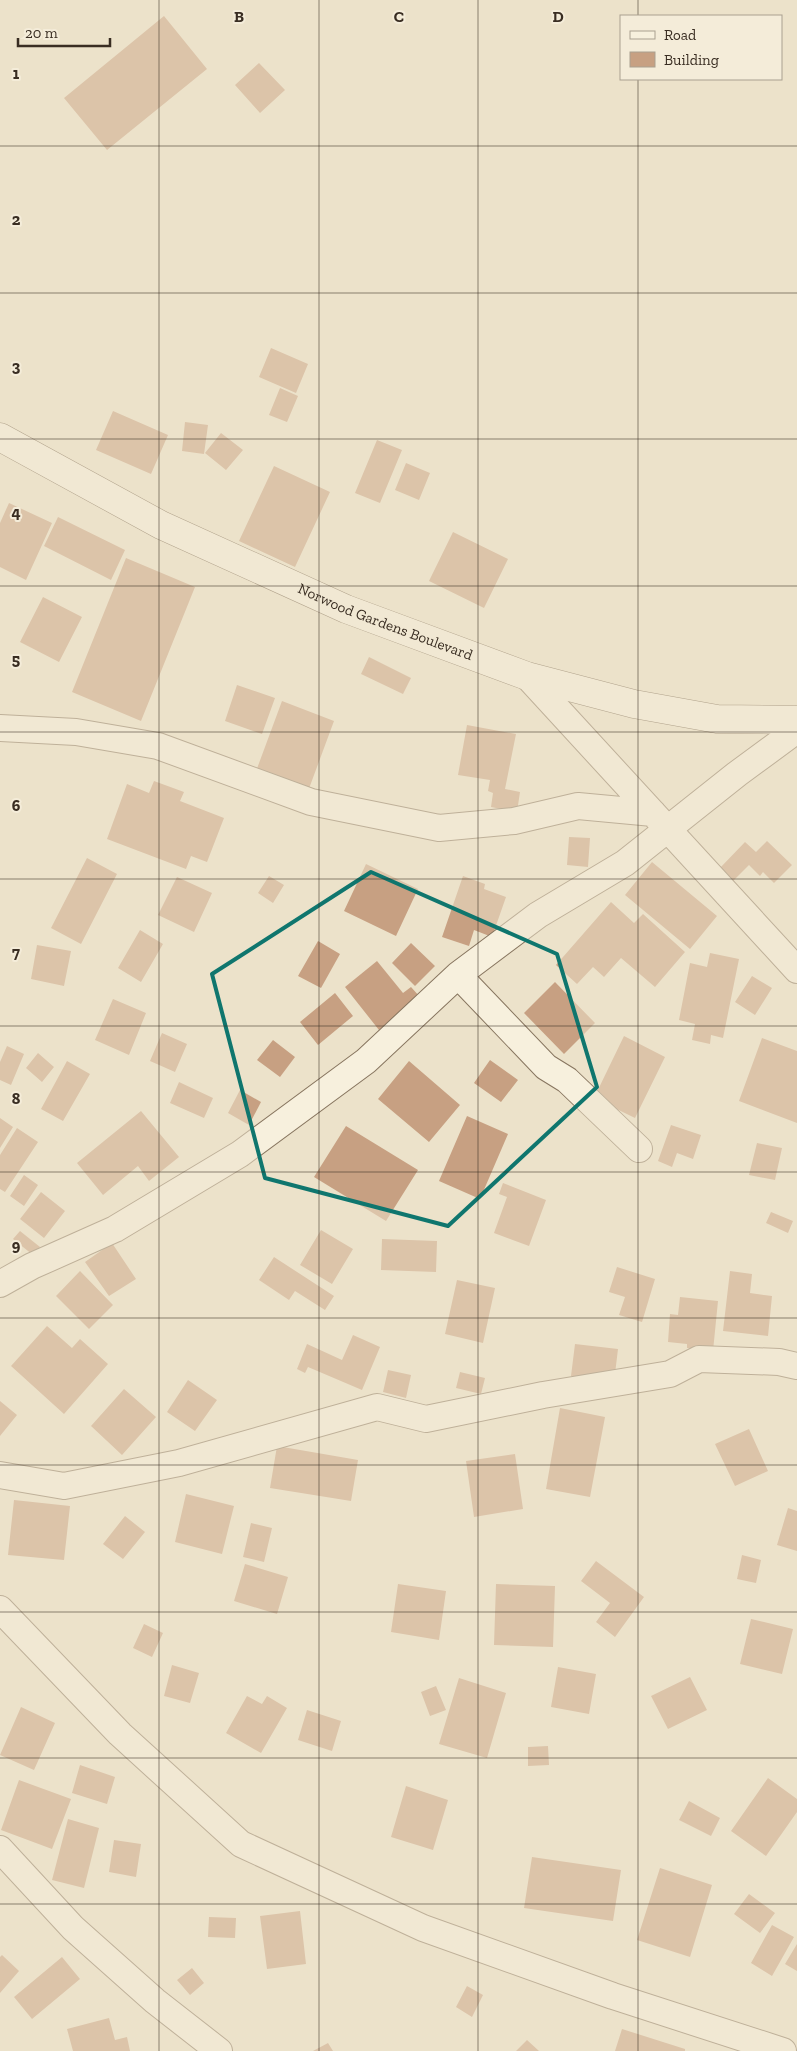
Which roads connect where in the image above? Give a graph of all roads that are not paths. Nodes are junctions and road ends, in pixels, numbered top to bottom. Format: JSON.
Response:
{"nodes":[{"id":1,"x":0,"y":437,"type":"edge"},
{"id":2,"x":527,"y":676,"type":"junction"},
{"id":3,"x":797,"y":720,"type":"edge"},
{"id":4,"x":0,"y":728,"type":"edge"},
{"id":5,"x":797,"y":730,"type":"edge"},
{"id":6,"x":661,"y":821,"type":"junction"},
{"id":7,"x":797,"y":970,"type":"edge"},
{"id":8,"x":458,"y":975,"type":"junction"},
{"id":9,"x":639,"y":1149,"type":"dead end"},
{"id":10,"x":0,"y":1284,"type":"edge"},
{"id":11,"x":797,"y":1366,"type":"edge"},
{"id":12,"x":0,"y":1475,"type":"edge"},
{"id":13,"x":0,"y":1609,"type":"edge"},
{"id":14,"x":0,"y":1849,"type":"edge"},
{"id":15,"x":219,"y":2051,"type":"edge"},
{"id":16,"x":783,"y":2051,"type":"edge"}],
"edges":[{"from":1,"to":2,"type":"street","name":"Norwood Gardens Boulevard"},
{"from":2,"to":3,"type":"street","name":"Norwood Gardens Boulevard"},
{"from":2,"to":6,"type":"street"},
{"from":4,"to":6,"type":"street"},
{"from":5,"to":6,"type":"street"},
{"from":6,"to":7,"type":"street"},
{"from":6,"to":8,"type":"street"},
{"from":8,"to":9,"type":"street"},
{"from":8,"to":10,"type":"street"},
{"from":11,"to":12,"type":"street"},
{"from":13,"to":16,"type":"street"},
{"from":14,"to":15,"type":"street"}]}
